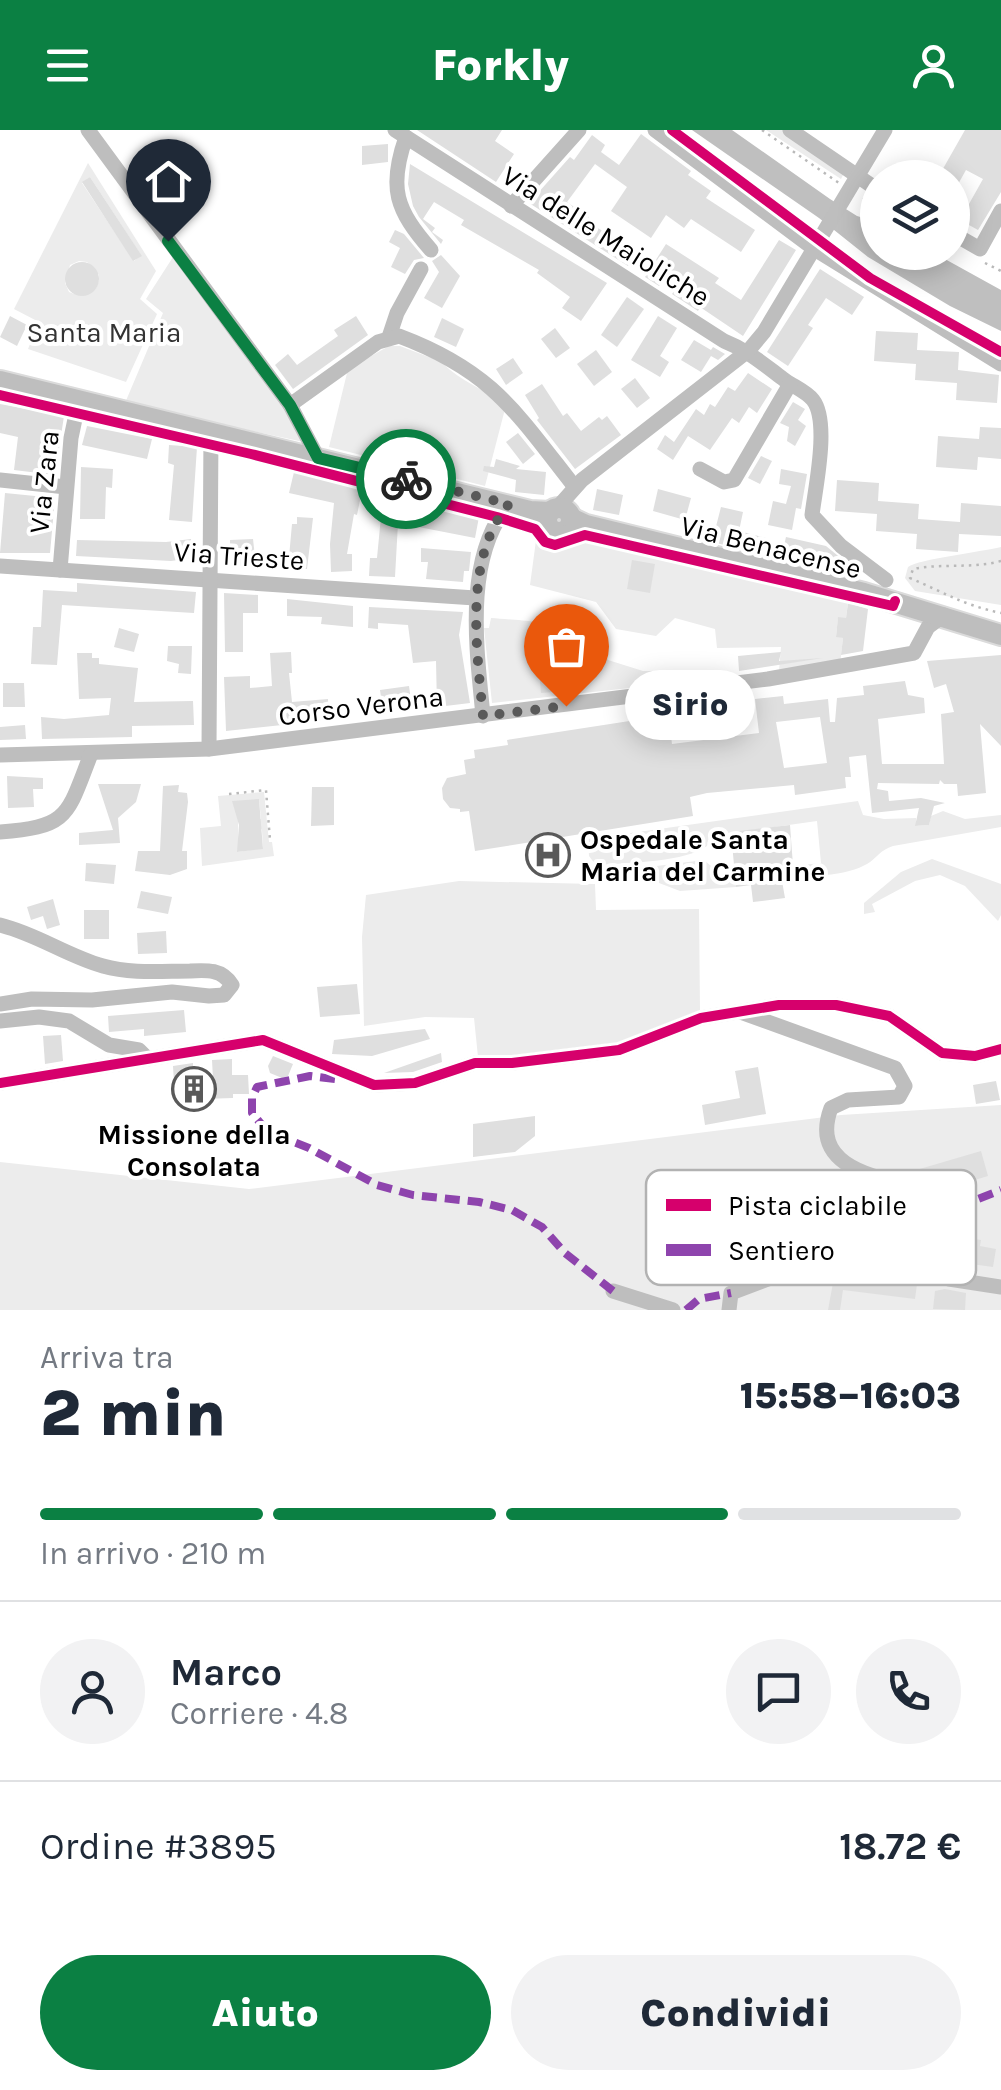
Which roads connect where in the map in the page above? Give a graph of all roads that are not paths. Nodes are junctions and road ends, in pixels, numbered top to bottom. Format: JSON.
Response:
{"nodes":[{"id":1,"x":88,"y":130,"type":"edge"},
{"id":2,"x":579,"y":130,"type":"edge"},
{"id":3,"x":655,"y":130,"type":"edge"},
{"id":4,"x":790,"y":130,"type":"edge"},
{"id":5,"x":885,"y":130,"type":"edge"},
{"id":6,"x":400,"y":133,"type":"edge"},
{"id":7,"x":850,"y":187,"type":"junction"},
{"id":8,"x":860,"y":188,"type":"edge"},
{"id":9,"x":511,"y":206,"type":"junction"},
{"id":10,"x":1001,"y":211,"type":"edge"},
{"id":11,"x":816,"y":242,"type":"junction"},
{"id":12,"x":970,"y":243,"type":"edge"},
{"id":13,"x":431,"y":250,"type":"dead end"},
{"id":14,"x":421,"y":268,"type":"dead end"},
{"id":15,"x":389,"y":337,"type":"junction"},
{"id":16,"x":749,"y":350,"type":"junction"},
{"id":17,"x":1001,"y":364,"type":"edge"},
{"id":18,"x":0,"y":381,"type":"edge"},
{"id":19,"x":790,"y":384,"type":"junction"},
{"id":20,"x":79,"y":400,"type":"junction"},
{"id":21,"x":290,"y":405,"type":"junction"},
{"id":22,"x":211,"y":431,"type":"junction"},
{"id":23,"x":318,"y":458,"type":"junction"},
{"id":24,"x":700,"y":469,"type":"dead end"},
{"id":25,"x":0,"y":480,"type":"edge"},
{"id":26,"x":66,"y":487,"type":"junction"},
{"id":27,"x":509,"y":504,"type":"junction"},
{"id":28,"x":562,"y":512,"type":"junction"},
{"id":29,"x":0,"y":566,"type":"edge"},
{"id":30,"x":60,"y":570,"type":"junction"},
{"id":31,"x":208,"y":579,"type":"junction"},
{"id":32,"x":886,"y":580,"type":"dead end"},
{"id":33,"x":475,"y":598,"type":"junction"},
{"id":34,"x":944,"y":615,"type":"junction"},
{"id":35,"x":998,"y":627,"type":"edge"},
{"id":36,"x":483,"y":716,"type":"junction"},
{"id":37,"x":210,"y":749,"type":"junction"},
{"id":38,"x":91,"y":754,"type":"junction"},
{"id":39,"x":0,"y":755,"type":"edge"},
{"id":40,"x":0,"y":832,"type":"edge"},
{"id":41,"x":0,"y":925,"type":"edge"},
{"id":42,"x":0,"y":1004,"type":"edge"},
{"id":43,"x":740,"y":1012,"type":"junction"},
{"id":44,"x":0,"y":1022,"type":"edge"},
{"id":45,"x":1001,"y":1049,"type":"edge"},
{"id":46,"x":148,"y":1058,"type":"junction"},
{"id":47,"x":0,"y":1082,"type":"edge"},
{"id":48,"x":853,"y":1170,"type":"edge"},
{"id":49,"x":976,"y":1283,"type":"edge"},
{"id":50,"x":755,"y":1285,"type":"edge"},
{"id":51,"x":1001,"y":1287,"type":"edge"},
{"id":52,"x":612,"y":1291,"type":"dead end"},
{"id":53,"x":673,"y":1310,"type":"edge"},
{"id":54,"x":729,"y":1310,"type":"edge"}],
"edges":[{"from":1,"to":21,"type":"street"},
{"from":2,"to":9,"type":"street"},
{"from":3,"to":11,"type":"street"},
{"from":4,"to":7,"type":"street"},
{"from":5,"to":7,"type":"street"},
{"from":6,"to":9,"type":"street","name":"Via delle Maioliche"},
{"from":6,"to":13,"type":"street"},
{"from":7,"to":8,"type":"street"},
{"from":7,"to":11,"type":"street"},
{"from":9,"to":16,"type":"street","name":"Via delle Maioliche"},
{"from":10,"to":12,"type":"street"},
{"from":11,"to":16,"type":"street"},
{"from":11,"to":17,"type":"street"},
{"from":14,"to":15,"type":"street"},
{"from":15,"to":21,"type":"street"},
{"from":15,"to":28,"type":"street"},
{"from":16,"to":19,"type":"street","name":"Via delle Maioliche"},
{"from":16,"to":28,"type":"street"},
{"from":18,"to":20,"type":"main road","name":"Via Benacense"},
{"from":19,"to":24,"type":"street"},
{"from":19,"to":32,"type":"street","name":"Via delle Maioliche"},
{"from":20,"to":22,"type":"main road","name":"Via Benacense"},
{"from":20,"to":26,"type":"street","name":"Via Zara"},
{"from":21,"to":23,"type":"street"},
{"from":22,"to":23,"type":"main road","name":"Via Benacense"},
{"from":22,"to":31,"type":"street"},
{"from":23,"to":27,"type":"main road","name":"Via Benacense"},
{"from":25,"to":26,"type":"street"},
{"from":26,"to":30,"type":"street","name":"Via Zara"},
{"from":27,"to":28,"type":"main road","name":"Via Benacense"},
{"from":27,"to":33,"type":"street"},
{"from":28,"to":34,"type":"main road","name":"Via Benacense"},
{"from":29,"to":30,"type":"street","name":"Via Trieste"},
{"from":30,"to":31,"type":"street","name":"Via Trieste"},
{"from":31,"to":33,"type":"street","name":"Via Trieste"},
{"from":31,"to":37,"type":"street"},
{"from":33,"to":36,"type":"street"},
{"from":34,"to":35,"type":"main road","name":"Via Benacense"},
{"from":34,"to":36,"type":"street","name":"Corso Verona"},
{"from":36,"to":37,"type":"street","name":"Corso Verona"},
{"from":37,"to":38,"type":"street","name":"Corso Verona"},
{"from":38,"to":39,"type":"street","name":"Corso Verona"},
{"from":38,"to":40,"type":"street"},
{"from":41,"to":42,"type":"street"},
{"from":43,"to":45,"type":"street"},
{"from":43,"to":46,"type":"street"},
{"from":43,"to":48,"type":"street"},
{"from":44,"to":46,"type":"street"},
{"from":46,"to":47,"type":"street"},
{"from":49,"to":51,"type":"street"},
{"from":50,"to":54,"type":"street"},
{"from":52,"to":53,"type":"street"}]}
